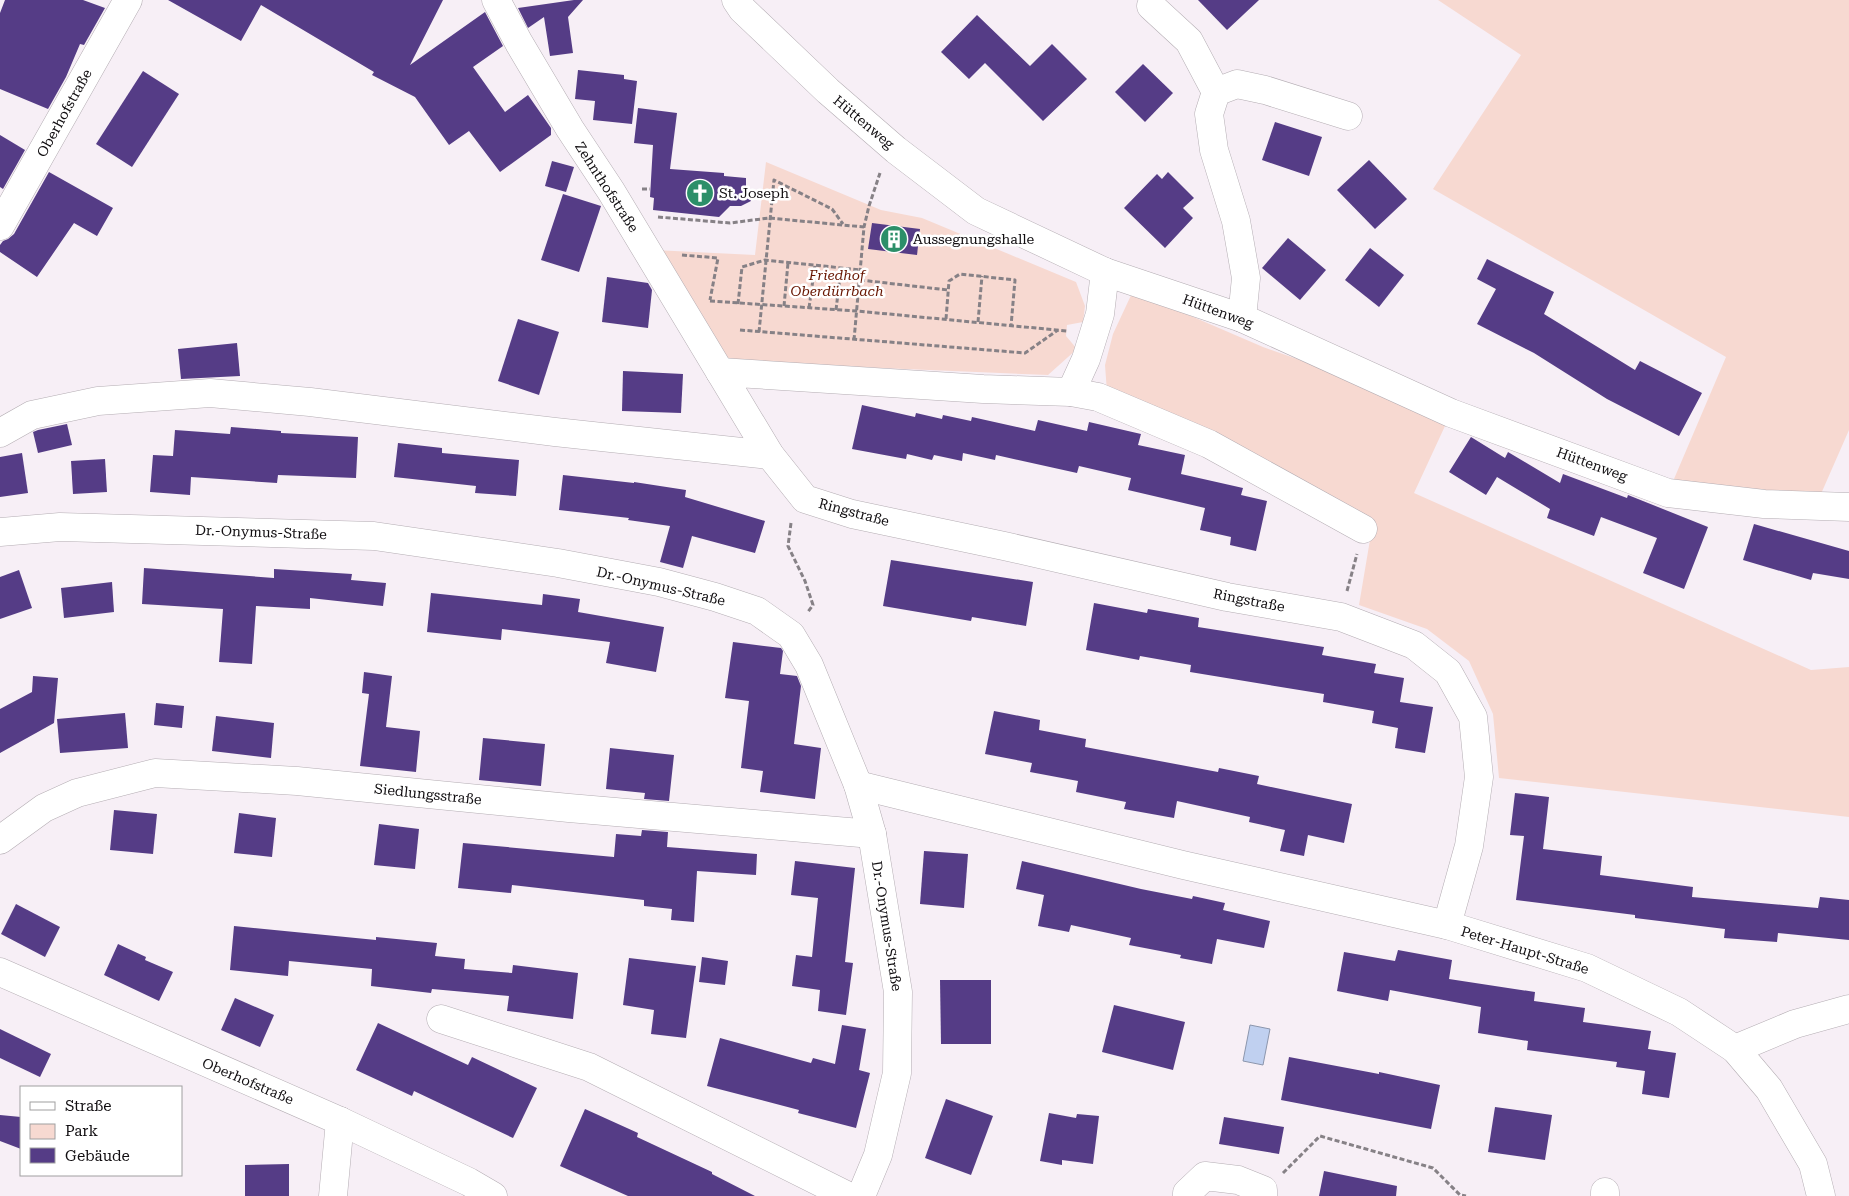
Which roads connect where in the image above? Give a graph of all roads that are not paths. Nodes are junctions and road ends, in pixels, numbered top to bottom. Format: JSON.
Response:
{"nodes":[{"id":1,"x":128,"y":0,"type":"edge"},
{"id":2,"x":496,"y":0,"type":"edge"},
{"id":3,"x":736,"y":0,"type":"edge"},
{"id":4,"x":1151,"y":6,"type":"dead end"},
{"id":5,"x":1216,"y":92,"type":"junction"},
{"id":6,"x":1348,"y":116,"type":"dead end"},
{"id":7,"x":0,"y":226,"type":"edge"},
{"id":8,"x":1105,"y":272,"type":"junction"},
{"id":9,"x":1242,"y":318,"type":"junction"},
{"id":10,"x":720,"y":372,"type":"junction"},
{"id":11,"x":1071,"y":392,"type":"junction"},
{"id":12,"x":0,"y":433,"type":"edge"},
{"id":13,"x":770,"y":455,"type":"junction"},
{"id":14,"x":1849,"y":507,"type":"edge"},
{"id":15,"x":1363,"y":529,"type":"road end"},
{"id":16,"x":0,"y":532,"type":"edge"},
{"id":17,"x":858,"y":785,"type":"junction"},
{"id":18,"x":872,"y":834,"type":"junction"},
{"id":19,"x":0,"y":840,"type":"edge"},
{"id":20,"x":1447,"y":926,"type":"junction"},
{"id":21,"x":0,"y":972,"type":"edge"},
{"id":22,"x":1849,"y":1009,"type":"edge"},
{"id":23,"x":441,"y":1019,"type":"dead end"},
{"id":24,"x":1734,"y":1049,"type":"junction"},
{"id":25,"x":340,"y":1120,"type":"junction"},
{"id":26,"x":1263,"y":1193,"type":"edge"},
{"id":27,"x":333,"y":1196,"type":"edge"},
{"id":28,"x":493,"y":1196,"type":"edge"},
{"id":29,"x":848,"y":1196,"type":"edge"},
{"id":30,"x":861,"y":1196,"type":"edge"},
{"id":31,"x":1187,"y":1196,"type":"edge"},
{"id":32,"x":1821,"y":1196,"type":"edge"}],
"edges":[{"from":1,"to":7,"type":"street","name":"Oberhofstraße"},
{"from":2,"to":10,"type":"street","name":"Zehnthofstraße"},
{"from":3,"to":8,"type":"street","name":"Hüttenweg"},
{"from":4,"to":5,"type":"street"},
{"from":5,"to":6,"type":"street"},
{"from":5,"to":9,"type":"street"},
{"from":8,"to":9,"type":"street","name":"Hüttenweg"},
{"from":8,"to":11,"type":"street"},
{"from":9,"to":14,"type":"street","name":"Hüttenweg"},
{"from":10,"to":11,"type":"street"},
{"from":10,"to":13,"type":"street","name":"Ringstraße"},
{"from":11,"to":15,"type":"street"},
{"from":12,"to":13,"type":"street"},
{"from":13,"to":20,"type":"street","name":"Ringstraße"},
{"from":16,"to":17,"type":"street","name":"Dr.-Onymus-Straße"},
{"from":17,"to":18,"type":"street","name":"Dr.-Onymus-Straße"},
{"from":17,"to":20,"type":"street"},
{"from":18,"to":19,"type":"street","name":"Siedlungsstraße"},
{"from":18,"to":30,"type":"street","name":"Dr.-Onymus-Straße"},
{"from":20,"to":24,"type":"street","name":"Peter-Haupt-Straße"},
{"from":21,"to":25,"type":"street","name":"Oberhofstraße"},
{"from":22,"to":24,"type":"street"},
{"from":23,"to":29,"type":"street"},
{"from":24,"to":32,"type":"street","name":"Peter-Haupt-Straße"},
{"from":25,"to":27,"type":"street"},
{"from":25,"to":28,"type":"street","name":"Oberhofstraße"},
{"from":26,"to":31,"type":"street"}]}
